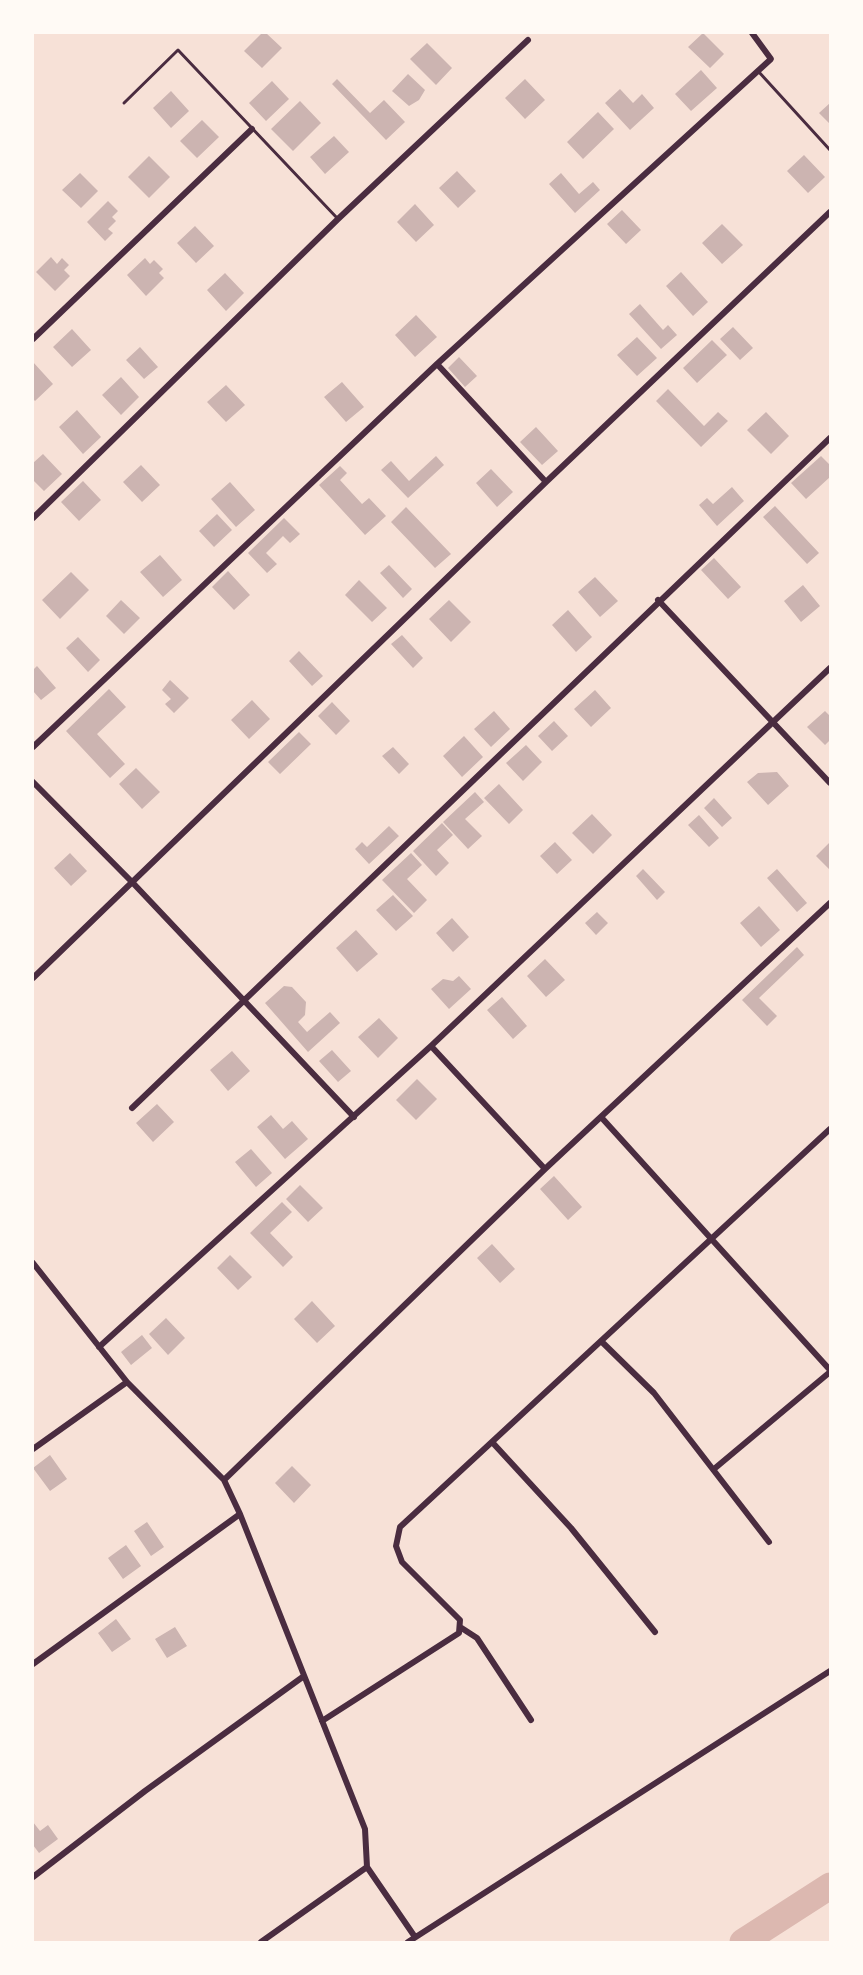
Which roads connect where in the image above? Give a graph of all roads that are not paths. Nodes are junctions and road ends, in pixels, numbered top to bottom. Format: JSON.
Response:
{"nodes":[{"id":1,"x":752,"y":33,"type":"edge"},
{"id":2,"x":528,"y":40,"type":"dead end"},
{"id":3,"x":757,"y":71,"type":"junction"},
{"id":4,"x":124,"y":103,"type":"dead end"},
{"id":5,"x":252,"y":129,"type":"junction"},
{"id":6,"x":830,"y":150,"type":"edge"},
{"id":7,"x":830,"y":212,"type":"edge"},
{"id":8,"x":338,"y":219,"type":"junction"},
{"id":9,"x":33,"y":339,"type":"edge"},
{"id":10,"x":437,"y":364,"type":"junction"},
{"id":11,"x":830,"y":438,"type":"edge"},
{"id":12,"x":546,"y":482,"type":"junction"},
{"id":13,"x":33,"y":518,"type":"edge"},
{"id":14,"x":658,"y":600,"type":"junction"},
{"id":15,"x":830,"y":668,"type":"edge"},
{"id":16,"x":774,"y":722,"type":"junction"},
{"id":17,"x":33,"y":747,"type":"edge"},
{"id":18,"x":33,"y":782,"type":"edge"},
{"id":19,"x":830,"y":783,"type":"edge"},
{"id":20,"x":132,"y":882,"type":"junction"},
{"id":21,"x":830,"y":903,"type":"edge"},
{"id":22,"x":33,"y":978,"type":"edge"},
{"id":23,"x":245,"y":1000,"type":"junction"},
{"id":24,"x":431,"y":1046,"type":"junction"},
{"id":25,"x":132,"y":1108,"type":"dead end"},
{"id":26,"x":601,"y":1116,"type":"junction"},
{"id":27,"x":354,"y":1117,"type":"junction"},
{"id":28,"x":830,"y":1129,"type":"edge"},
{"id":29,"x":545,"y":1169,"type":"junction"},
{"id":30,"x":711,"y":1239,"type":"junction"},
{"id":31,"x":33,"y":1263,"type":"edge"},
{"id":32,"x":601,"y":1341,"type":"junction"},
{"id":33,"x":99,"y":1347,"type":"junction"},
{"id":34,"x":830,"y":1371,"type":"edge"},
{"id":35,"x":127,"y":1382,"type":"junction"},
{"id":36,"x":492,"y":1442,"type":"junction"},
{"id":37,"x":33,"y":1449,"type":"edge"},
{"id":38,"x":714,"y":1469,"type":"junction"},
{"id":39,"x":224,"y":1480,"type":"junction"},
{"id":40,"x":240,"y":1514,"type":"junction"},
{"id":41,"x":769,"y":1542,"type":"dead end"},
{"id":42,"x":460,"y":1628,"type":"junction"},
{"id":43,"x":655,"y":1632,"type":"dead end"},
{"id":44,"x":33,"y":1664,"type":"edge"},
{"id":45,"x":830,"y":1671,"type":"edge"},
{"id":46,"x":304,"y":1676,"type":"junction"},
{"id":47,"x":531,"y":1720,"type":"dead end"},
{"id":48,"x":322,"y":1721,"type":"junction"},
{"id":49,"x":367,"y":1867,"type":"junction"},
{"id":50,"x":33,"y":1877,"type":"edge"},
{"id":51,"x":415,"y":1937,"type":"junction"},
{"id":52,"x":261,"y":1942,"type":"edge"},
{"id":53,"x":408,"y":1942,"type":"edge"}],
"edges":[{"from":1,"to":3,"type":"street"},
{"from":2,"to":8,"type":"street"},
{"from":3,"to":6,"type":"lane"},
{"from":3,"to":10,"type":"street"},
{"from":4,"to":5,"type":"lane"},
{"from":5,"to":8,"type":"lane"},
{"from":5,"to":9,"type":"street"},
{"from":7,"to":12,"type":"street"},
{"from":8,"to":13,"type":"street"},
{"from":10,"to":12,"type":"street"},
{"from":10,"to":17,"type":"street"},
{"from":11,"to":14,"type":"street"},
{"from":12,"to":20,"type":"street"},
{"from":14,"to":16,"type":"street"},
{"from":14,"to":23,"type":"street"},
{"from":15,"to":16,"type":"street"},
{"from":16,"to":19,"type":"street"},
{"from":16,"to":24,"type":"street"},
{"from":18,"to":20,"type":"street"},
{"from":20,"to":22,"type":"street"},
{"from":20,"to":23,"type":"street"},
{"from":21,"to":26,"type":"street"},
{"from":23,"to":25,"type":"street"},
{"from":23,"to":27,"type":"street"},
{"from":24,"to":27,"type":"street"},
{"from":24,"to":29,"type":"street"},
{"from":26,"to":29,"type":"street"},
{"from":26,"to":30,"type":"street"},
{"from":27,"to":33,"type":"street"},
{"from":28,"to":30,"type":"street"},
{"from":29,"to":39,"type":"street"},
{"from":30,"to":32,"type":"street"},
{"from":30,"to":34,"type":"street"},
{"from":31,"to":33,"type":"street"},
{"from":32,"to":36,"type":"street"},
{"from":32,"to":38,"type":"street"},
{"from":33,"to":35,"type":"street"},
{"from":34,"to":38,"type":"street"},
{"from":35,"to":37,"type":"street"},
{"from":35,"to":39,"type":"street"},
{"from":36,"to":42,"type":"street"},
{"from":36,"to":43,"type":"street"},
{"from":38,"to":41,"type":"street"},
{"from":39,"to":40,"type":"street"},
{"from":40,"to":44,"type":"street"},
{"from":40,"to":46,"type":"street"},
{"from":42,"to":47,"type":"street"},
{"from":42,"to":48,"type":"street"},
{"from":45,"to":51,"type":"street"},
{"from":46,"to":48,"type":"street"},
{"from":46,"to":50,"type":"street"},
{"from":48,"to":49,"type":"street"},
{"from":49,"to":51,"type":"street"},
{"from":49,"to":52,"type":"street"},
{"from":51,"to":53,"type":"street"}]}
